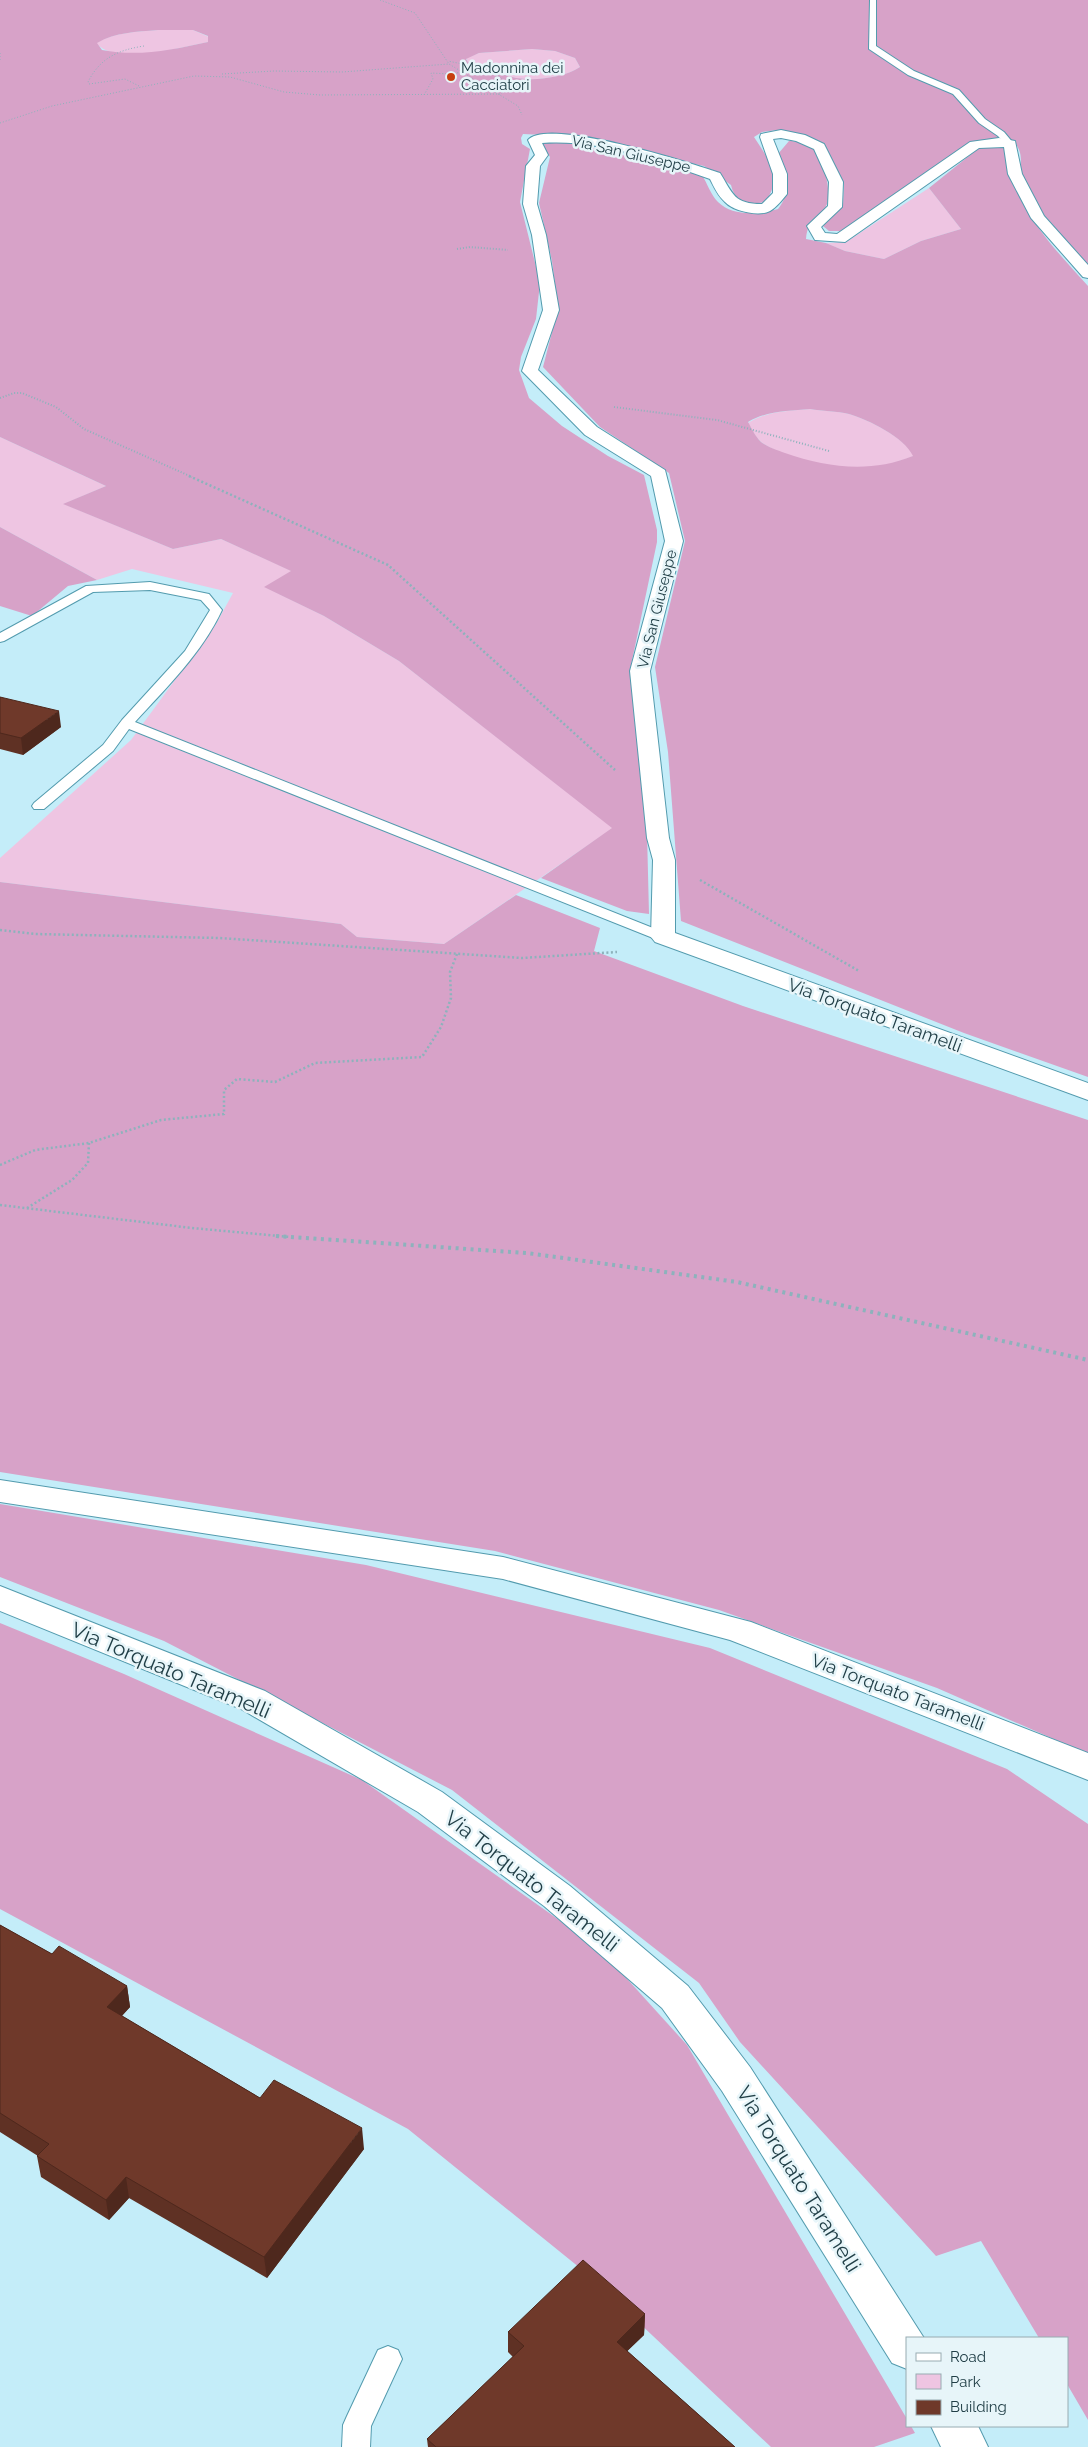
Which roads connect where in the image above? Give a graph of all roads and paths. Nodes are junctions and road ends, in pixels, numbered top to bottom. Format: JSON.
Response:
{"nodes":[{"id":1,"x":380,"y":0,"type":"edge"},
{"id":2,"x":873,"y":0,"type":"edge"},
{"id":3,"x":144,"y":46,"type":"dead end"},
{"id":4,"x":0,"y":54,"type":"edge"},
{"id":5,"x":448,"y":61,"type":"junction"},
{"id":6,"x":0,"y":62,"type":"edge"},
{"id":7,"x":449,"y":64,"type":"junction"},
{"id":8,"x":482,"y":69,"type":"junction"},
{"id":9,"x":464,"y":72,"type":"junction"},
{"id":10,"x":217,"y":75,"type":"junction"},
{"id":11,"x":140,"y":86,"type":"junction"},
{"id":12,"x":501,"y":94,"type":"junction"},
{"id":13,"x":424,"y":95,"type":"junction"},
{"id":14,"x":0,"y":123,"type":"edge"},
{"id":15,"x":1010,"y":144,"type":"junction"},
{"id":16,"x":457,"y":249,"type":"dead end"},
{"id":17,"x":543,"y":258,"type":"junction"},
{"id":18,"x":1088,"y":274,"type":"edge"},
{"id":19,"x":0,"y":398,"type":"edge"},
{"id":20,"x":564,"y":404,"type":"junction"},
{"id":21,"x":829,"y":452,"type":"dead end"},
{"id":22,"x":6,"y":629,"type":"edge"},
{"id":23,"x":0,"y":638,"type":"edge"},
{"id":24,"x":127,"y":723,"type":"junction"},
{"id":25,"x":655,"y":805,"type":"junction"},
{"id":26,"x":38,"y":806,"type":"dead end"},
{"id":27,"x":664,"y":860,"type":"junction"},
{"id":28,"x":0,"y":930,"type":"edge"},
{"id":29,"x":663,"y":937,"type":"junction"},
{"id":30,"x":619,"y":952,"type":"dead end"},
{"id":31,"x":457,"y":954,"type":"junction"},
{"id":32,"x":861,"y":973,"type":"dead end"},
{"id":33,"x":1088,"y":1092,"type":"edge"},
{"id":34,"x":90,"y":1143,"type":"junction"},
{"id":35,"x":0,"y":1165,"type":"edge"},
{"id":36,"x":0,"y":1205,"type":"edge"},
{"id":37,"x":26,"y":1208,"type":"junction"},
{"id":38,"x":1088,"y":1360,"type":"edge"},
{"id":39,"x":0,"y":1491,"type":"edge"},
{"id":40,"x":0,"y":1598,"type":"edge"},
{"id":41,"x":1088,"y":1767,"type":"edge"},
{"id":42,"x":906,"y":2347,"type":"edge"},
{"id":43,"x":388,"y":2359,"type":"dead end"},
{"id":44,"x":954,"y":2427,"type":"edge"},
{"id":45,"x":356,"y":2447,"type":"edge"},
{"id":46,"x":966,"y":2447,"type":"edge"}],
"edges":[{"from":1,"to":5,"type":"path"},
{"from":2,"to":15,"type":"lane"},
{"from":3,"to":11,"type":"path"},
{"from":4,"to":6,"type":"path"},
{"from":5,"to":7,"type":"path"},
{"from":5,"to":8,"type":"path"},
{"from":7,"to":9,"type":"path"},
{"from":7,"to":10,"type":"path"},
{"from":8,"to":9,"type":"path"},
{"from":8,"to":12,"type":"path"},
{"from":9,"to":12,"type":"path"},
{"from":9,"to":13,"type":"path"},
{"from":10,"to":11,"type":"path"},
{"from":10,"to":13,"type":"path"},
{"from":11,"to":14,"type":"path"},
{"from":12,"to":13,"type":"path"},
{"from":15,"to":17,"type":"street","name":"Via San Giuseppe"},
{"from":15,"to":18,"type":"street"},
{"from":16,"to":17,"type":"path"},
{"from":17,"to":20,"type":"street","name":"Via San Giuseppe"},
{"from":19,"to":25,"type":"path"},
{"from":20,"to":21,"type":"path"},
{"from":20,"to":25,"type":"street","name":"Via San Giuseppe"},
{"from":22,"to":23,"type":"lane"},
{"from":22,"to":24,"type":"lane"},
{"from":24,"to":26,"type":"lane"},
{"from":24,"to":29,"type":"lane"},
{"from":25,"to":27,"type":"street","name":"Via San Giuseppe"},
{"from":27,"to":29,"type":"street","name":"Via San Giuseppe"},
{"from":27,"to":32,"type":"path"},
{"from":28,"to":31,"type":"path"},
{"from":29,"to":33,"type":"street","name":"Via Torquato Taramelli"},
{"from":30,"to":31,"type":"path"},
{"from":31,"to":34,"type":"path"},
{"from":34,"to":35,"type":"path"},
{"from":34,"to":37,"type":"path"},
{"from":36,"to":37,"type":"path"},
{"from":37,"to":38,"type":"path"},
{"from":39,"to":41,"type":"street","name":"Via Torquato Taramelli"},
{"from":40,"to":42,"type":"street","name":"Via Torquato Taramelli"},
{"from":43,"to":45,"type":"lane"},
{"from":44,"to":46,"type":"street"}]}
